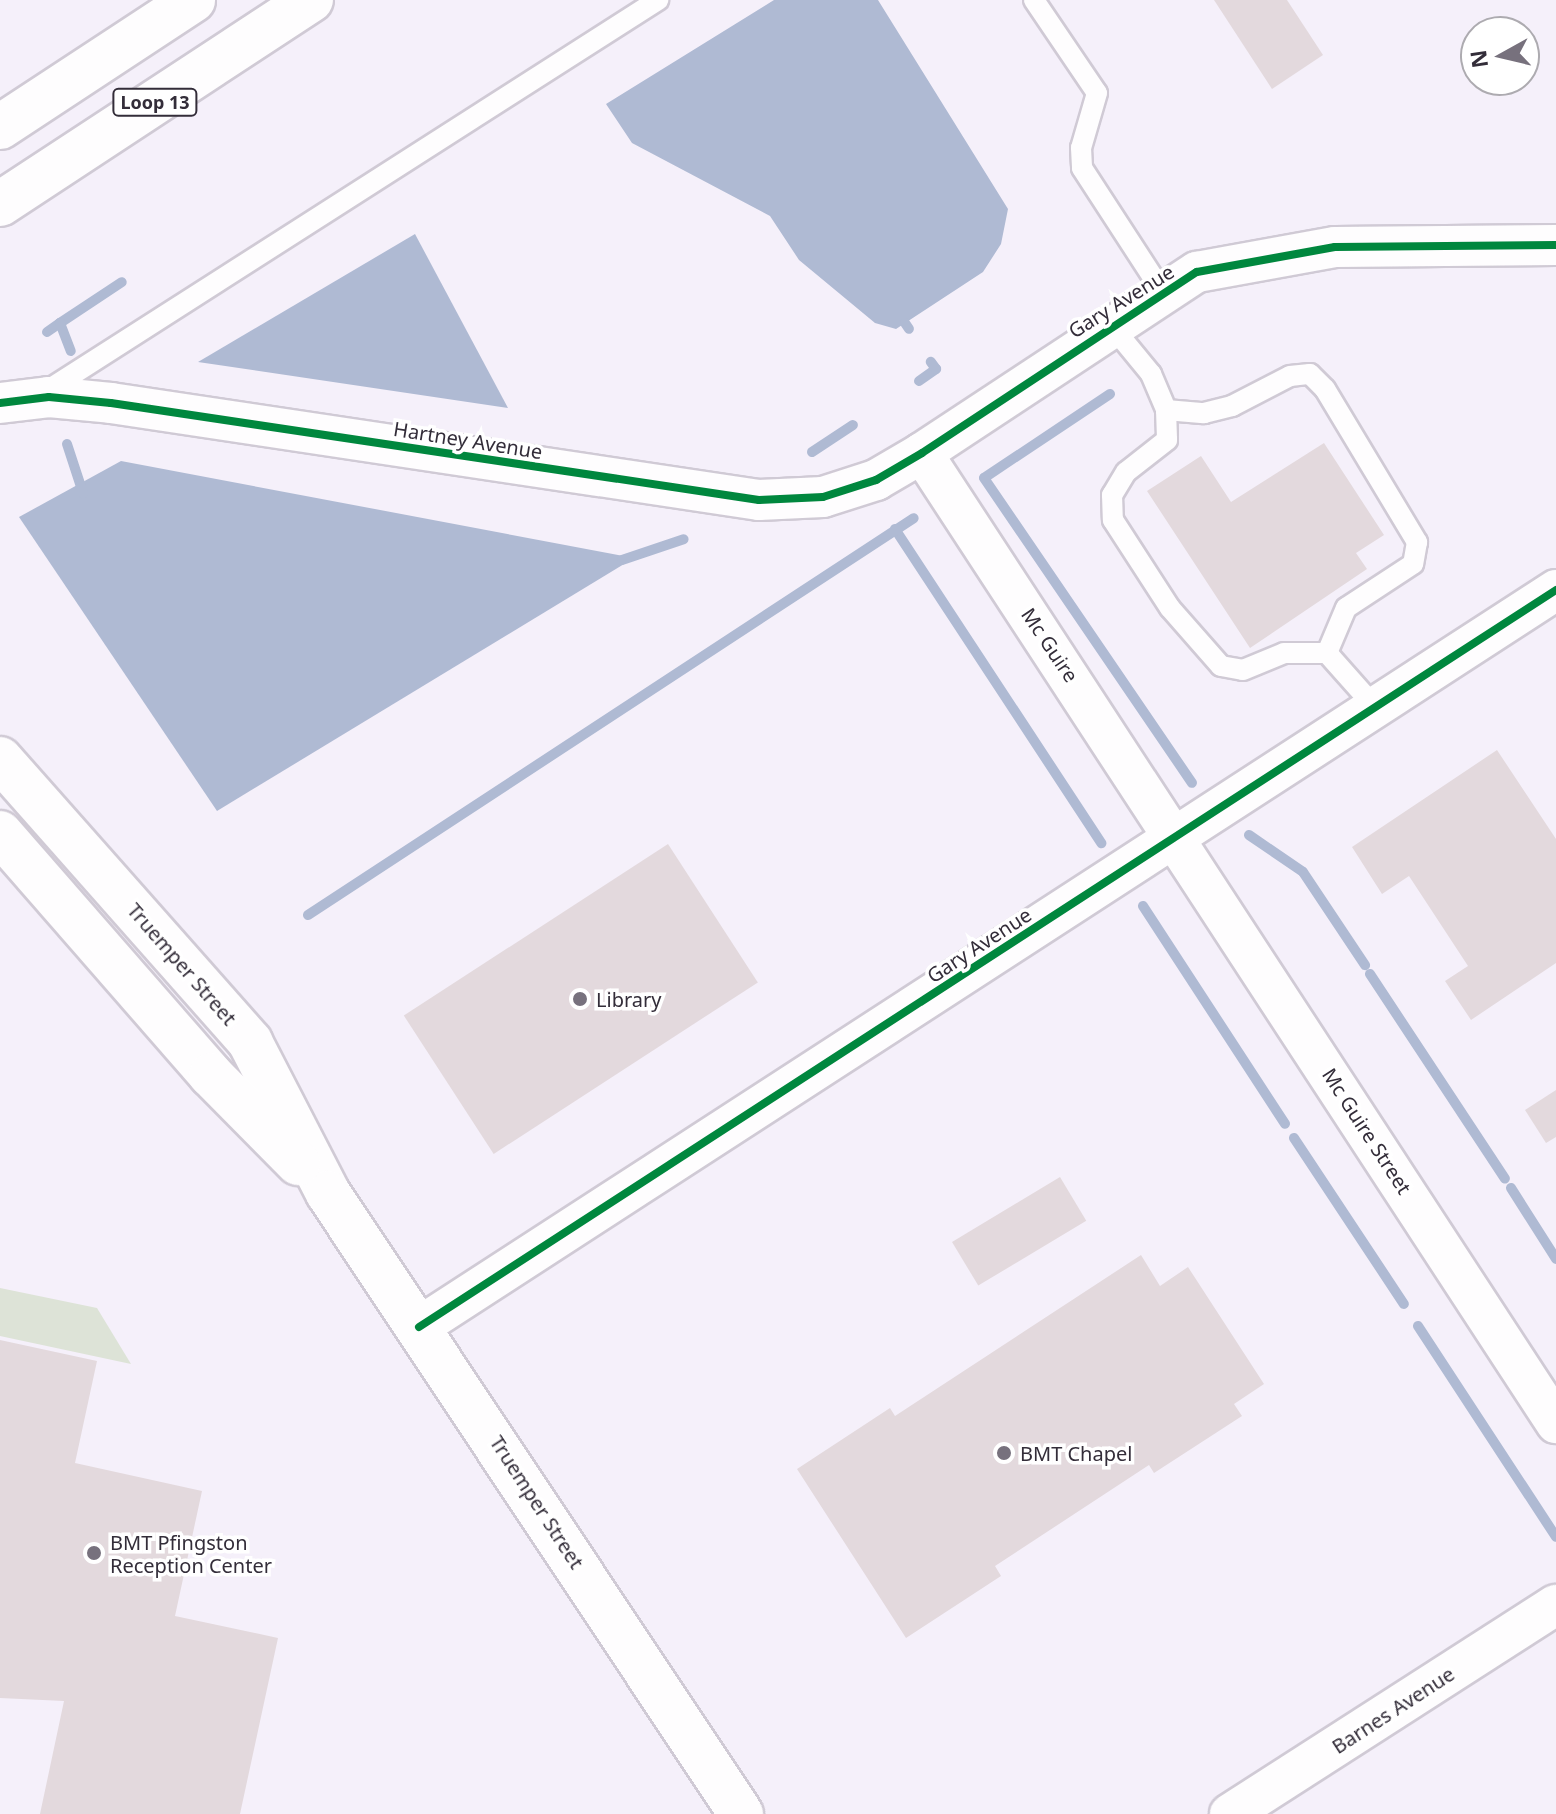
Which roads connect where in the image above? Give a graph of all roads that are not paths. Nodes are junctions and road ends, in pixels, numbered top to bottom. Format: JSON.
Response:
{"nodes":[{"id":1,"x":193,"y":0,"type":"edge"},
{"id":2,"x":311,"y":0,"type":"edge"},
{"id":3,"x":658,"y":0,"type":"edge"},
{"id":4,"x":1034,"y":0,"type":"edge"},
{"id":5,"x":0,"y":127,"type":"edge"},
{"id":6,"x":0,"y":204,"type":"edge"},
{"id":7,"x":1556,"y":245,"type":"edge"},
{"id":8,"x":1162,"y":291,"type":"junction"},
{"id":9,"x":1110,"y":324,"type":"junction"},
{"id":10,"x":17,"y":401,"type":"edge"},
{"id":11,"x":1166,"y":410,"type":"junction"},
{"id":12,"x":922,"y":453,"type":"junction"},
{"id":13,"x":1556,"y":590,"type":"edge"},
{"id":14,"x":1327,"y":653,"type":"junction"},
{"id":15,"x":1375,"y":707,"type":"junction"},
{"id":16,"x":0,"y":759,"type":"edge"},
{"id":17,"x":0,"y":833,"type":"edge"},
{"id":18,"x":1178,"y":838,"type":"junction"},
{"id":19,"x":328,"y":1193,"type":"junction"},
{"id":20,"x":419,"y":1327,"type":"junction"},
{"id":21,"x":1556,"y":1423,"type":"edge"},
{"id":22,"x":1556,"y":1605,"type":"edge"},
{"id":23,"x":741,"y":1814,"type":"edge"},
{"id":24,"x":1230,"y":1814,"type":"edge"}],
"edges":[{"from":1,"to":5,"type":"street","number":"Loop 13"},
{"from":2,"to":6,"type":"street","number":"Loop 13"},
{"from":3,"to":10,"type":"lane"},
{"from":4,"to":8,"type":"lane"},
{"from":7,"to":8,"type":"street","name":"Gary Avenue"},
{"from":8,"to":9,"type":"street","name":"Gary Avenue"},
{"from":9,"to":11,"type":"lane"},
{"from":9,"to":12,"type":"street","name":"Gary Avenue"},
{"from":10,"to":12,"type":"street","name":"Hartney Avenue"},
{"from":11,"to":14,"type":"lane"},
{"from":11,"to":14,"type":"lane"},
{"from":12,"to":18,"type":"street","name":"Mc Guire"},
{"from":13,"to":15,"type":"street","name":"Gary Avenue"},
{"from":14,"to":15,"type":"lane"},
{"from":15,"to":18,"type":"street","name":"Gary Avenue"},
{"from":16,"to":19,"type":"street","name":"Truemper Street"},
{"from":17,"to":19,"type":"street","name":"Truemper Street"},
{"from":18,"to":20,"type":"street","name":"Gary Avenue"},
{"from":18,"to":21,"type":"street","name":"Mc Guire Street"},
{"from":19,"to":20,"type":"street","name":"Truemper Street"},
{"from":20,"to":23,"type":"street","name":"Truemper Street"},
{"from":22,"to":24,"type":"street","name":"Barnes Avenue"}]}
